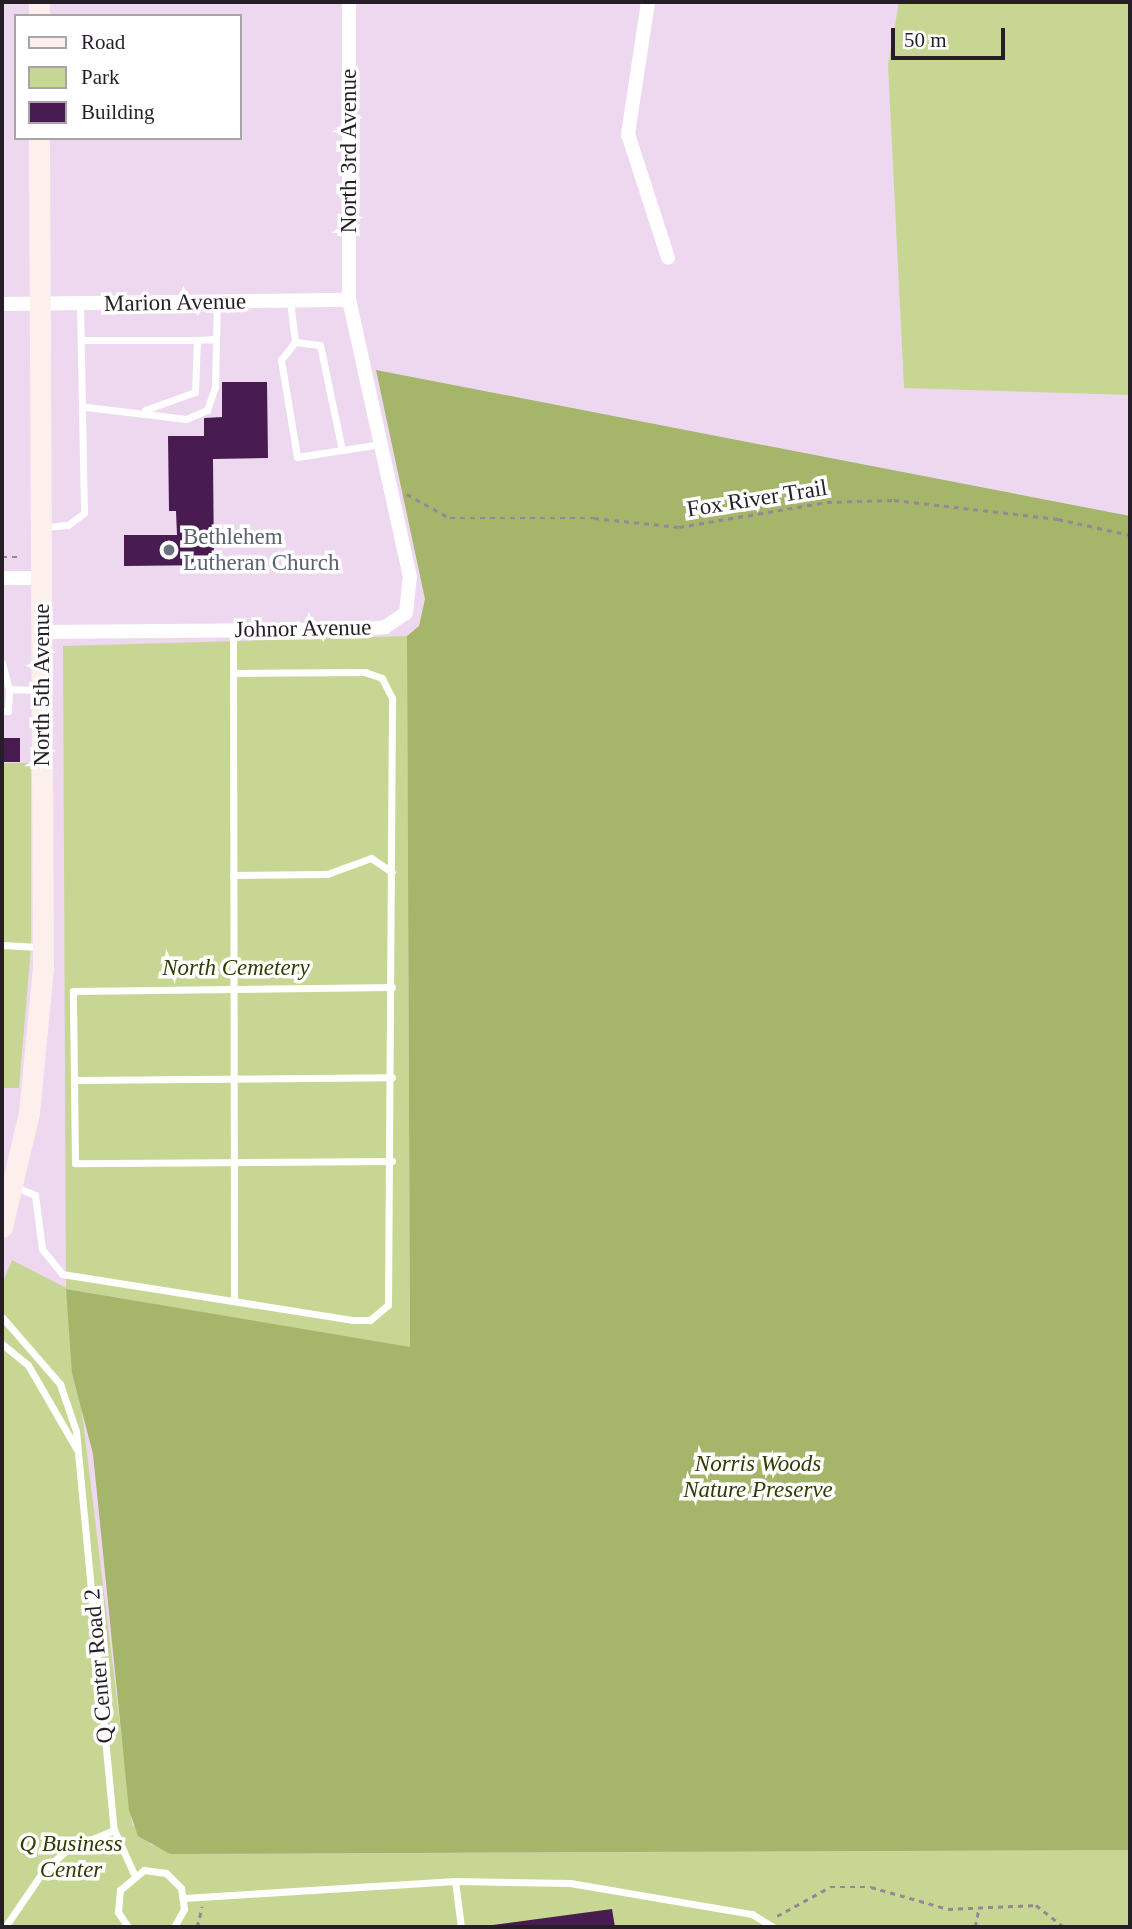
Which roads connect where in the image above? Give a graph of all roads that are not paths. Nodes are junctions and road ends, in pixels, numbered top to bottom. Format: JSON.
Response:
{"nodes":[{"id":1,"x":349,"y":2,"type":"edge"},
{"id":2,"x":648,"y":2,"type":"edge"},
{"id":3,"x":38,"y":140,"type":"edge"},
{"id":4,"x":667,"y":258,"type":"dead end"},
{"id":5,"x":349,"y":300,"type":"junction"},
{"id":6,"x":290,"y":301,"type":"junction"},
{"id":7,"x":217,"y":302,"type":"junction"},
{"id":8,"x":2,"y":304,"type":"edge"},
{"id":9,"x":80,"y":305,"type":"junction"},
{"id":10,"x":38,"y":306,"type":"junction"},
{"id":11,"x":216,"y":339,"type":"junction"},
{"id":12,"x":82,"y":340,"type":"junction"},
{"id":13,"x":197,"y":340,"type":"junction"},
{"id":14,"x":295,"y":342,"type":"junction"},
{"id":15,"x":86,"y":407,"type":"junction"},
{"id":16,"x":141,"y":411,"type":"junction"},
{"id":17,"x":382,"y":444,"type":"junction"},
{"id":18,"x":342,"y":450,"type":"junction"},
{"id":19,"x":41,"y":527,"type":"junction"},
{"id":20,"x":2,"y":578,"type":"edge"},
{"id":21,"x":41,"y":578,"type":"junction"},
{"id":22,"x":233,"y":630,"type":"junction"},
{"id":23,"x":43,"y":632,"type":"junction"},
{"id":24,"x":2,"y":663,"type":"edge"},
{"id":25,"x":233,"y":673,"type":"junction"},
{"id":26,"x":9,"y":690,"type":"junction"},
{"id":27,"x":43,"y":690,"type":"junction"},
{"id":28,"x":2,"y":711,"type":"edge"},
{"id":29,"x":393,"y":873,"type":"junction"},
{"id":30,"x":233,"y":876,"type":"junction"},
{"id":31,"x":2,"y":945,"type":"edge"},
{"id":32,"x":15,"y":947,"type":"junction"},
{"id":33,"x":43,"y":947,"type":"junction"},
{"id":34,"x":2,"y":950,"type":"edge"},
{"id":35,"x":393,"y":987,"type":"junction"},
{"id":36,"x":233,"y":988,"type":"junction"},
{"id":37,"x":392,"y":1077,"type":"junction"},
{"id":38,"x":234,"y":1078,"type":"junction"},
{"id":39,"x":74,"y":1080,"type":"junction"},
{"id":40,"x":234,"y":1161,"type":"junction"},
{"id":41,"x":392,"y":1161,"type":"junction"},
{"id":42,"x":13,"y":1185,"type":"junction"},
{"id":43,"x":2,"y":1227,"type":"edge"},
{"id":44,"x":234,"y":1301,"type":"junction"},
{"id":45,"x":2,"y":1317,"type":"edge"},
{"id":46,"x":2,"y":1344,"type":"edge"},
{"id":47,"x":79,"y":1454,"type":"junction"},
{"id":48,"x":114,"y":1830,"type":"junction"},
{"id":49,"x":134,"y":1874,"type":"junction"},
{"id":50,"x":455,"y":1881,"type":"junction"},
{"id":51,"x":184,"y":1898,"type":"junction"},
{"id":52,"x":771,"y":1925,"type":"edge"},
{"id":53,"x":5,"y":1927,"type":"edge"},
{"id":54,"x":128,"y":1927,"type":"edge"},
{"id":55,"x":174,"y":1927,"type":"edge"},
{"id":56,"x":461,"y":1927,"type":"edge"}],
"edges":[{"from":1,"to":5,"type":"street","name":"North 3rd Avenue"},
{"from":2,"to":4,"type":"street"},
{"from":3,"to":10,"type":"main road","name":"North 5th Avenue"},
{"from":5,"to":6,"type":"street","name":"Marion Avenue"},
{"from":5,"to":17,"type":"street","name":"Johnor Avenue"},
{"from":6,"to":7,"type":"street","name":"Marion Avenue"},
{"from":6,"to":14,"type":"lane"},
{"from":7,"to":9,"type":"street","name":"Marion Avenue"},
{"from":7,"to":11,"type":"lane"},
{"from":8,"to":10,"type":"street","name":"Marion Avenue"},
{"from":9,"to":10,"type":"street","name":"Marion Avenue"},
{"from":9,"to":12,"type":"lane"},
{"from":10,"to":19,"type":"main road","name":"North 5th Avenue"},
{"from":11,"to":13,"type":"lane"},
{"from":11,"to":16,"type":"lane"},
{"from":12,"to":13,"type":"lane"},
{"from":12,"to":15,"type":"lane"},
{"from":13,"to":16,"type":"lane"},
{"from":14,"to":18,"type":"lane"},
{"from":14,"to":18,"type":"lane"},
{"from":15,"to":16,"type":"lane"},
{"from":15,"to":19,"type":"lane"},
{"from":17,"to":18,"type":"lane"},
{"from":17,"to":22,"type":"street","name":"Johnor Avenue"},
{"from":19,"to":21,"type":"main road","name":"North 5th Avenue"},
{"from":20,"to":21,"type":"street"},
{"from":21,"to":23,"type":"main road","name":"North 5th Avenue"},
{"from":22,"to":23,"type":"street","name":"Johnor Avenue"},
{"from":22,"to":25,"type":"lane"},
{"from":23,"to":27,"type":"main road","name":"North 5th Avenue"},
{"from":24,"to":26,"type":"lane"},
{"from":25,"to":29,"type":"lane"},
{"from":25,"to":30,"type":"lane"},
{"from":26,"to":27,"type":"lane"},
{"from":26,"to":28,"type":"lane"},
{"from":27,"to":33,"type":"main road","name":"North 5th Avenue"},
{"from":29,"to":30,"type":"lane"},
{"from":29,"to":35,"type":"lane"},
{"from":30,"to":36,"type":"lane"},
{"from":31,"to":32,"type":"lane"},
{"from":32,"to":33,"type":"lane"},
{"from":32,"to":34,"type":"lane"},
{"from":33,"to":42,"type":"main road","name":"North 5th Avenue"},
{"from":35,"to":36,"type":"lane"},
{"from":35,"to":37,"type":"lane"},
{"from":36,"to":38,"type":"lane"},
{"from":36,"to":39,"type":"lane"},
{"from":37,"to":38,"type":"lane"},
{"from":37,"to":41,"type":"lane"},
{"from":38,"to":39,"type":"lane"},
{"from":38,"to":40,"type":"lane"},
{"from":39,"to":40,"type":"lane"},
{"from":40,"to":41,"type":"lane"},
{"from":40,"to":44,"type":"lane"},
{"from":41,"to":44,"type":"lane"},
{"from":42,"to":43,"type":"main road","name":"North 5th Avenue"},
{"from":42,"to":44,"type":"lane"},
{"from":45,"to":47,"type":"lane"},
{"from":46,"to":47,"type":"lane"},
{"from":47,"to":48,"type":"lane","name":"Q Center Road 2"},
{"from":48,"to":49,"type":"lane","name":"Q Center Road 2"},
{"from":48,"to":53,"type":"lane"},
{"from":49,"to":51,"type":"lane"},
{"from":49,"to":54,"type":"lane"},
{"from":50,"to":51,"type":"lane"},
{"from":50,"to":52,"type":"lane"},
{"from":50,"to":56,"type":"lane"},
{"from":51,"to":55,"type":"lane"}]}
